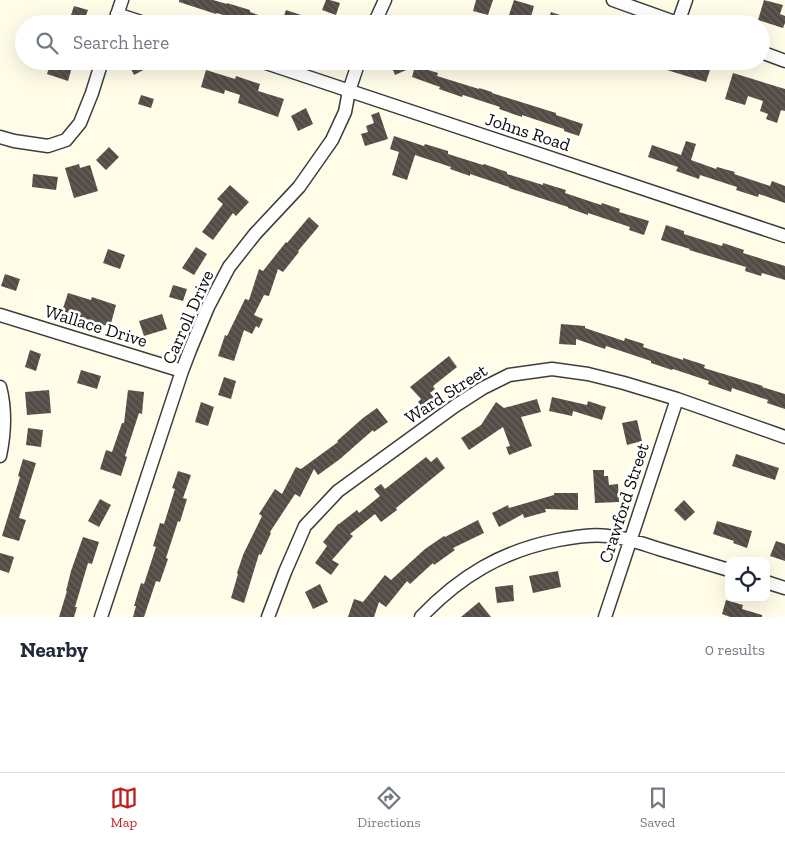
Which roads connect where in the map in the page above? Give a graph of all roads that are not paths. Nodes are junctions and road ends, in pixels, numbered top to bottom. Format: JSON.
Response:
{"nodes":[{"id":1,"x":122,"y":0,"type":"edge"},
{"id":2,"x":385,"y":0,"type":"edge"},
{"id":3,"x":612,"y":0,"type":"edge"},
{"id":4,"x":686,"y":0,"type":"edge"},
{"id":5,"x":117,"y":15,"type":"edge"},
{"id":6,"x":378,"y":15,"type":"edge"},
{"id":7,"x":656,"y":15,"type":"edge"},
{"id":8,"x":681,"y":15,"type":"edge"},
{"id":9,"x":770,"y":55,"type":"edge"},
{"id":10,"x":785,"y":60,"type":"edge"},
{"id":11,"x":99,"y":70,"type":"edge"},
{"id":12,"x":287,"y":70,"type":"edge"},
{"id":13,"x":356,"y":70,"type":"edge"},
{"id":14,"x":349,"y":91,"type":"junction"},
{"id":15,"x":0,"y":137,"type":"edge"},
{"id":16,"x":785,"y":236,"type":"edge"},
{"id":17,"x":0,"y":315,"type":"edge"},
{"id":18,"x":182,"y":371,"type":"junction"},
{"id":19,"x":0,"y":387,"type":"edge"},
{"id":20,"x":677,"y":400,"type":"junction"},
{"id":21,"x":785,"y":437,"type":"edge"},
{"id":22,"x":0,"y":456,"type":"edge"},
{"id":23,"x":631,"y":540,"type":"junction"},
{"id":24,"x":725,"y":569,"type":"edge"},
{"id":25,"x":770,"y":583,"type":"edge"},
{"id":26,"x":785,"y":588,"type":"edge"},
{"id":27,"x":102,"y":617,"type":"edge"},
{"id":28,"x":268,"y":617,"type":"edge"},
{"id":29,"x":421,"y":617,"type":"edge"},
{"id":30,"x":605,"y":617,"type":"edge"}],
"edges":[{"from":1,"to":5,"type":"street"},
{"from":2,"to":6,"type":"street"},
{"from":3,"to":7,"type":"street"},
{"from":4,"to":8,"type":"street"},
{"from":9,"to":10,"type":"street"},
{"from":11,"to":15,"type":"street"},
{"from":12,"to":14,"type":"street","name":"Johns Road"},
{"from":13,"to":14,"type":"street","name":"Carroll Drive"},
{"from":14,"to":16,"type":"street","name":"Johns Road"},
{"from":14,"to":18,"type":"street","name":"Carroll Drive"},
{"from":17,"to":18,"type":"street","name":"Wallace Drive"},
{"from":18,"to":27,"type":"street","name":"Carroll Drive"},
{"from":19,"to":22,"type":"street"},
{"from":20,"to":21,"type":"street","name":"Ward Street"},
{"from":20,"to":23,"type":"street","name":"Crawford Street"},
{"from":20,"to":28,"type":"street","name":"Ward Street"},
{"from":23,"to":24,"type":"street"},
{"from":23,"to":29,"type":"street"},
{"from":23,"to":30,"type":"street","name":"Crawford Street"},
{"from":25,"to":26,"type":"street"}]}
